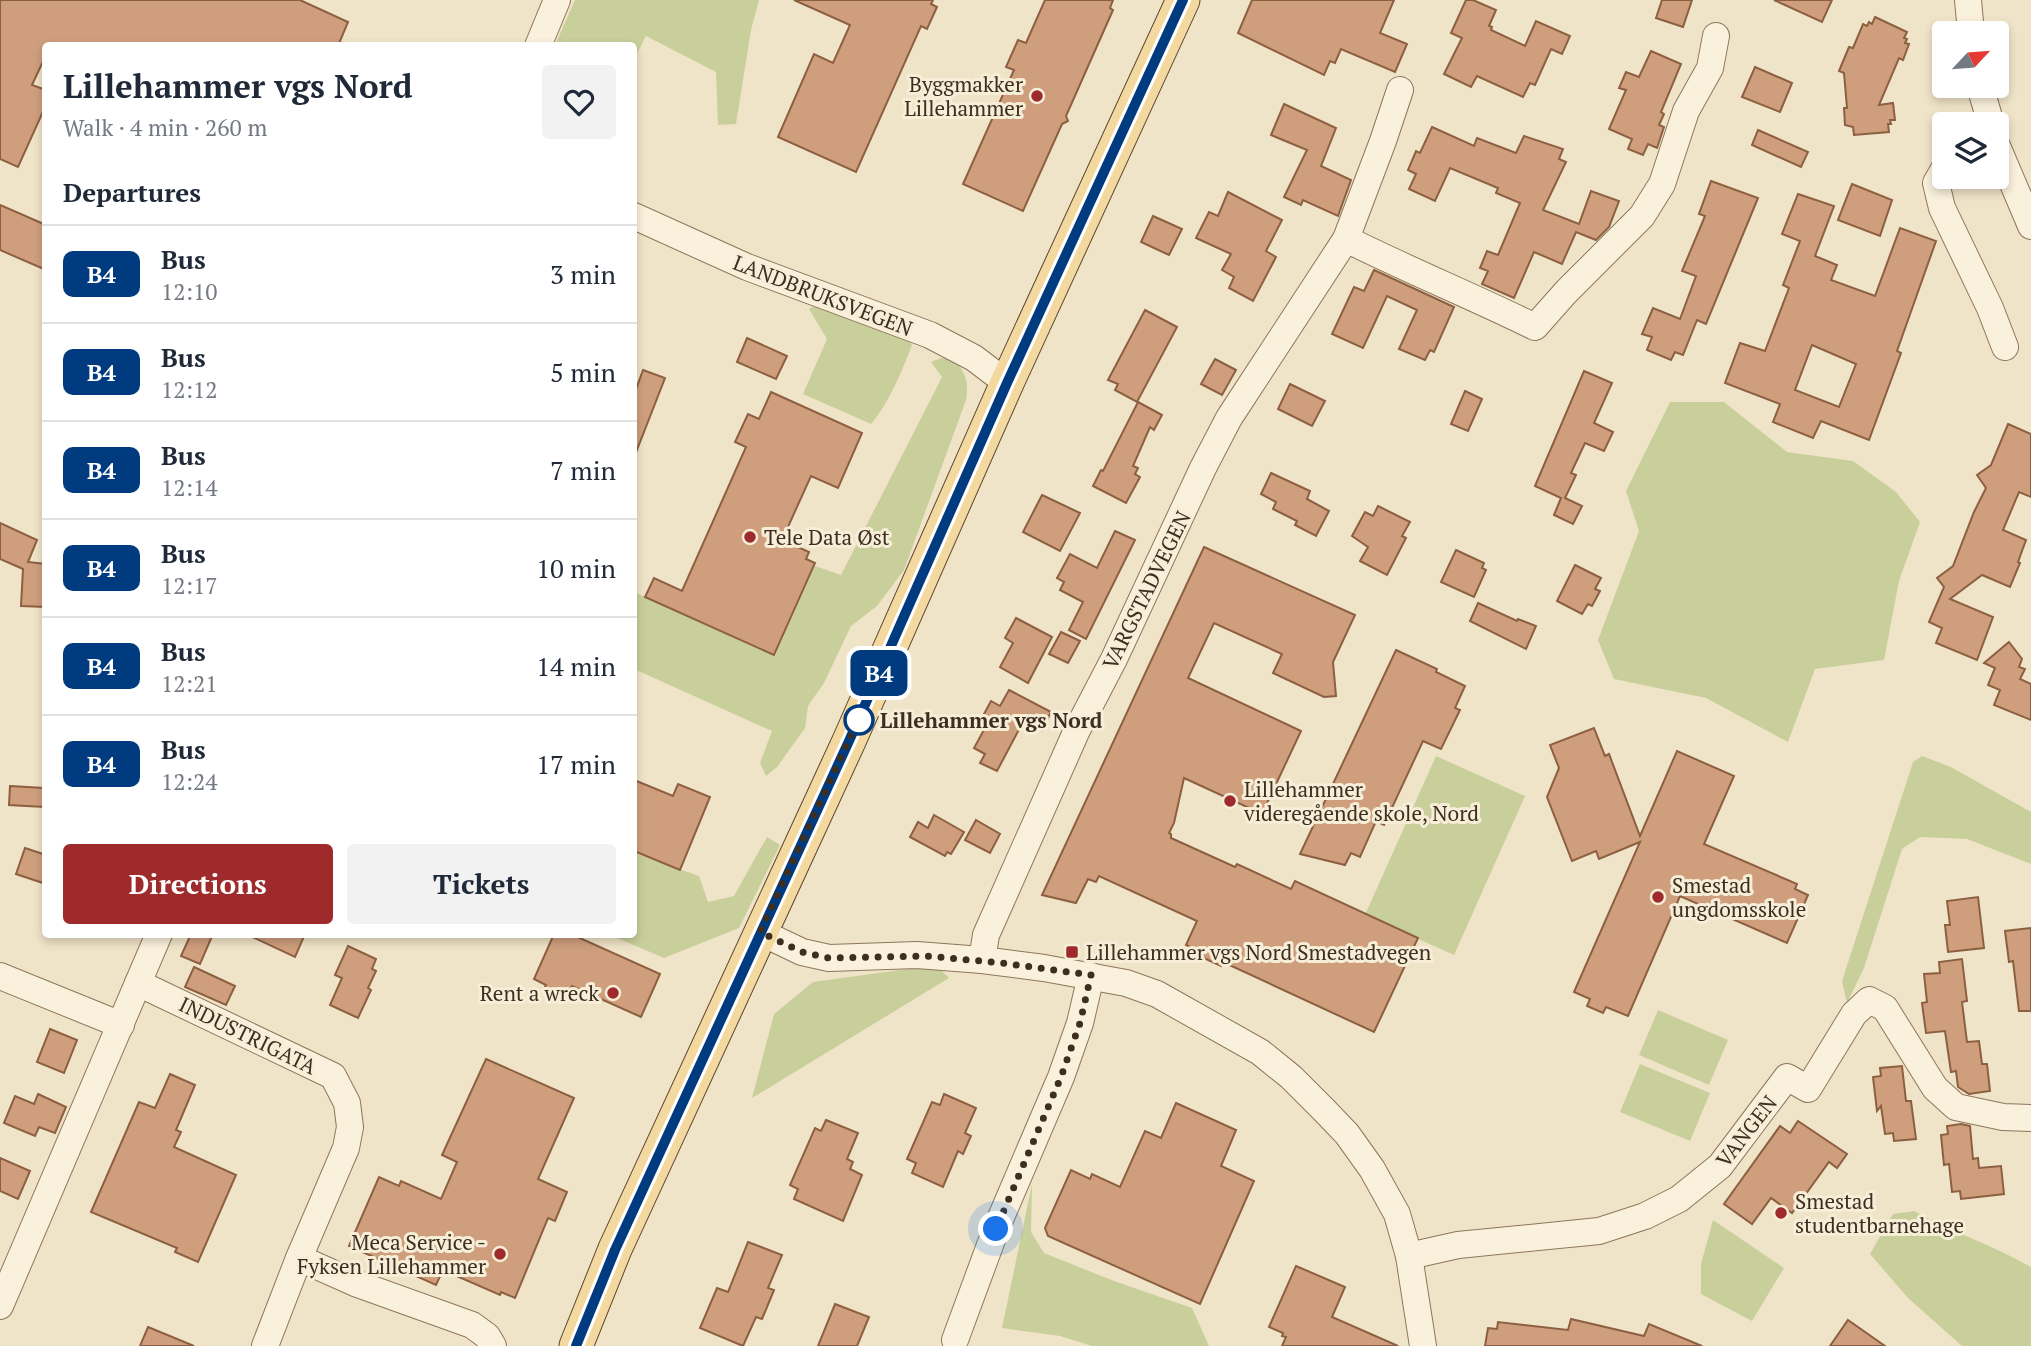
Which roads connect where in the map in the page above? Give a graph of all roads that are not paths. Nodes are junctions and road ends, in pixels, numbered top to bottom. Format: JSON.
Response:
{"nodes":[{"id":1,"x":557,"y":0,"type":"edge"},
{"id":2,"x":1183,"y":0,"type":"edge"},
{"id":3,"x":1968,"y":0,"type":"edge"},
{"id":4,"x":1970,"y":21,"type":"edge"},
{"id":5,"x":1716,"y":36,"type":"dead end"},
{"id":6,"x":540,"y":42,"type":"edge"},
{"id":7,"x":1400,"y":90,"type":"dead end"},
{"id":8,"x":2009,"y":174,"type":"edge"},
{"id":9,"x":1937,"y":189,"type":"edge"},
{"id":10,"x":637,"y":217,"type":"edge"},
{"id":11,"x":2031,"y":226,"type":"edge"},
{"id":12,"x":1346,"y":239,"type":"junction"},
{"id":13,"x":2005,"y":347,"type":"dead end"},
{"id":14,"x":1007,"y":383,"type":"junction"},
{"id":15,"x":760,"y":932,"type":"junction"},
{"id":16,"x":157,"y":938,"type":"edge"},
{"id":17,"x":982,"y":960,"type":"junction"},
{"id":18,"x":1091,"y":975,"type":"junction"},
{"id":19,"x":0,"y":976,"type":"edge"},
{"id":20,"x":138,"y":983,"type":"junction"},
{"id":21,"x":121,"y":1025,"type":"junction"},
{"id":22,"x":2031,"y":1118,"type":"edge"},
{"id":23,"x":1409,"y":1256,"type":"junction"},
{"id":24,"x":299,"y":1258,"type":"junction"},
{"id":25,"x":0,"y":1306,"type":"edge"},
{"id":26,"x":955,"y":1340,"type":"dead end"},
{"id":27,"x":265,"y":1346,"type":"edge"},
{"id":28,"x":493,"y":1346,"type":"edge"},
{"id":29,"x":576,"y":1346,"type":"edge"},
{"id":30,"x":1423,"y":1346,"type":"edge"}],
"edges":[{"from":1,"to":6,"type":"street"},
{"from":2,"to":14,"type":"main road"},
{"from":3,"to":4,"type":"street"},
{"from":5,"to":12,"type":"street"},
{"from":7,"to":12,"type":"street","name":"VARGSTADVEGEN"},
{"from":8,"to":11,"type":"street"},
{"from":9,"to":13,"type":"street"},
{"from":10,"to":14,"type":"street","name":"LANDBRUKSVEGEN"},
{"from":12,"to":17,"type":"street","name":"VARGSTADVEGEN"},
{"from":14,"to":15,"type":"main road"},
{"from":15,"to":17,"type":"street"},
{"from":15,"to":29,"type":"main road"},
{"from":16,"to":20,"type":"street"},
{"from":17,"to":18,"type":"street"},
{"from":18,"to":23,"type":"street"},
{"from":18,"to":26,"type":"street"},
{"from":19,"to":21,"type":"street"},
{"from":20,"to":21,"type":"street"},
{"from":20,"to":24,"type":"street","name":"INDUSTRIGATA"},
{"from":21,"to":25,"type":"street"},
{"from":22,"to":23,"type":"street","name":"VANGEN"},
{"from":23,"to":30,"type":"street"},
{"from":24,"to":27,"type":"street","name":"INDUSTRIGATA"},
{"from":24,"to":28,"type":"street"}]}
